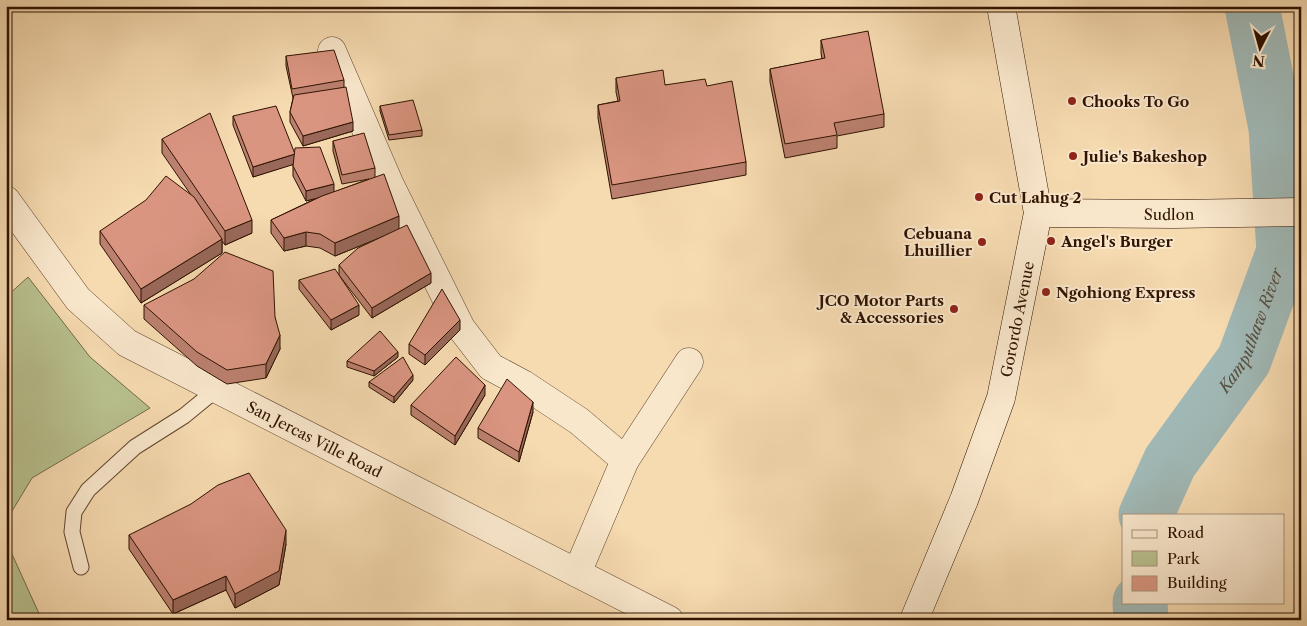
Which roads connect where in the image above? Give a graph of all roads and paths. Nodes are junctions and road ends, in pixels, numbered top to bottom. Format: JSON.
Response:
{"nodes":[{"id":1,"x":1001,"y":6,"type":"edge"},
{"id":2,"x":332,"y":51,"type":"edge"},
{"id":3,"x":6,"y":200,"type":"edge"},
{"id":4,"x":1301,"y":212,"type":"edge"},
{"id":5,"x":1038,"y":213,"type":"junction"},
{"id":6,"x":689,"y":362,"type":"dead end"},
{"id":7,"x":217,"y":389,"type":"junction"},
{"id":8,"x":625,"y":460,"type":"junction"},
{"id":9,"x":81,"y":567,"type":"dead end"},
{"id":10,"x":577,"y":573,"type":"junction"},
{"id":11,"x":669,"y":620,"type":"edge"},
{"id":12,"x":914,"y":620,"type":"edge"}],
"edges":[{"from":1,"to":5,"type":"street","name":"Gorordo Avenue"},
{"from":2,"to":8,"type":"street"},
{"from":3,"to":7,"type":"street","name":"San Jercas Ville Road"},
{"from":4,"to":5,"type":"street","name":"Sudlon"},
{"from":5,"to":12,"type":"street","name":"Gorordo Avenue"},
{"from":6,"to":8,"type":"street"},
{"from":7,"to":9,"type":"lane"},
{"from":7,"to":10,"type":"street","name":"San Jercas Ville Road"},
{"from":8,"to":10,"type":"street"},
{"from":10,"to":11,"type":"street","name":"San Jercas Ville Road"}]}
